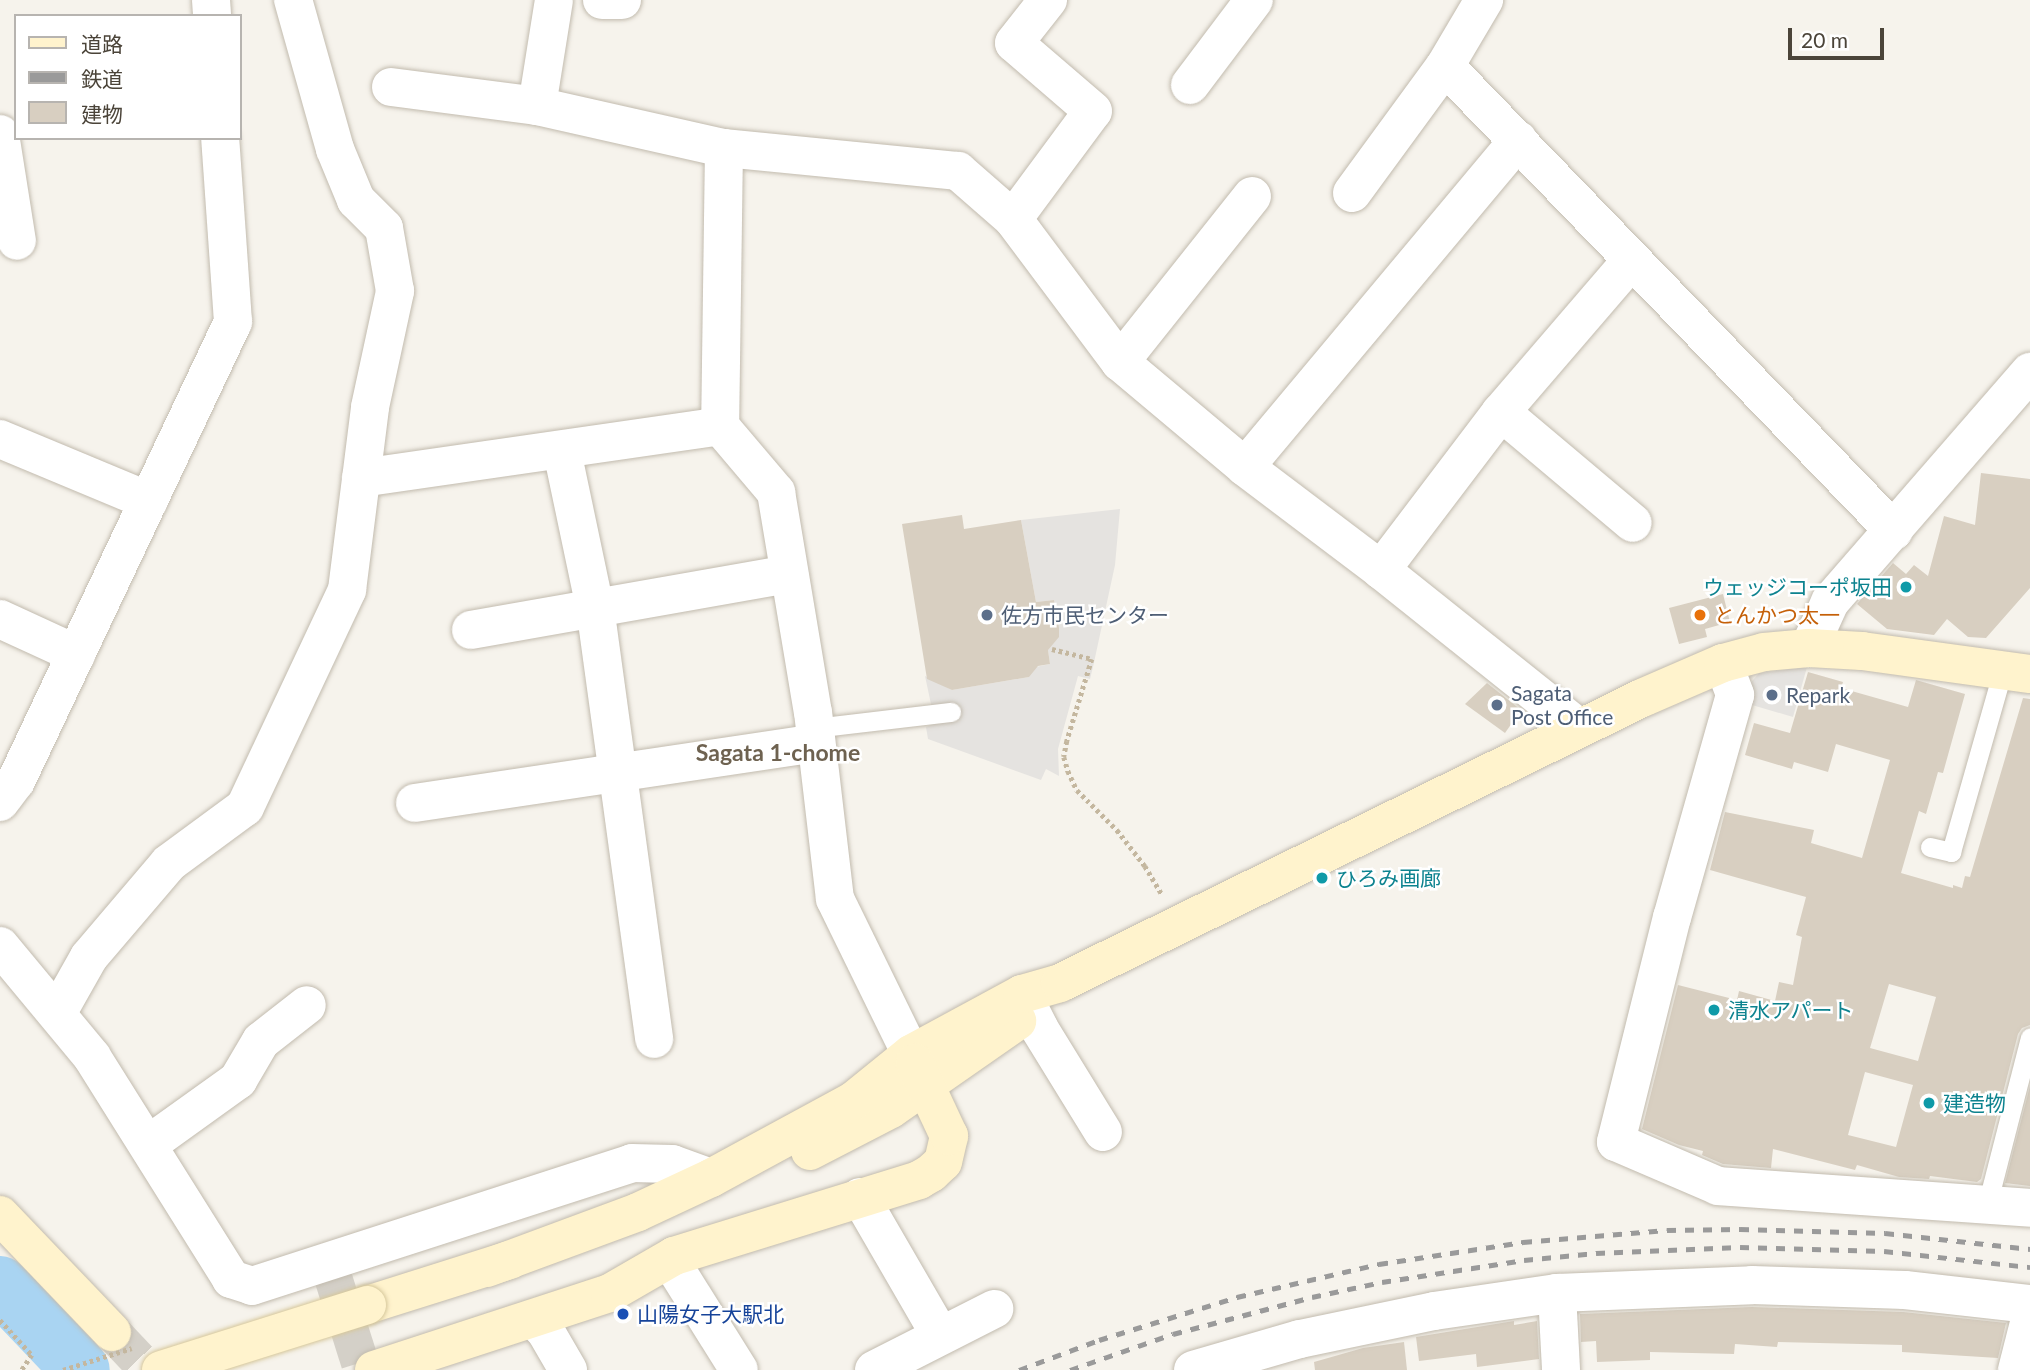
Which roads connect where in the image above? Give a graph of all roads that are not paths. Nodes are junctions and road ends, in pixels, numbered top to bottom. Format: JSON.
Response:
{"nodes":[{"id":1,"x":293,"y":0,"type":"edge"},
{"id":2,"x":554,"y":0,"type":"edge"},
{"id":3,"x":602,"y":0,"type":"edge"},
{"id":4,"x":622,"y":0,"type":"edge"},
{"id":5,"x":1048,"y":0,"type":"edge"},
{"id":6,"x":1254,"y":0,"type":"edge"},
{"id":7,"x":1484,"y":0,"type":"edge"},
{"id":8,"x":1445,"y":66,"type":"junction"},
{"id":9,"x":1190,"y":85,"type":"dead end"},
{"id":10,"x":391,"y":87,"type":"dead end"},
{"id":11,"x":537,"y":106,"type":"junction"},
{"id":12,"x":0,"y":134,"type":"edge"},
{"id":13,"x":1518,"y":139,"type":"junction"},
{"id":14,"x":220,"y":140,"type":"edge"},
{"id":15,"x":724,"y":148,"type":"junction"},
{"id":16,"x":1352,"y":193,"type":"dead end"},
{"id":17,"x":1252,"y":197,"type":"dead end"},
{"id":18,"x":1013,"y":219,"type":"junction"},
{"id":19,"x":16,"y":241,"type":"dead end"},
{"id":20,"x":1631,"y":261,"type":"junction"},
{"id":21,"x":1120,"y":362,"type":"junction"},
{"id":22,"x":2030,"y":372,"type":"edge"},
{"id":23,"x":1501,"y":412,"type":"junction"},
{"id":24,"x":720,"y":426,"type":"junction"},
{"id":25,"x":0,"y":439,"type":"edge"},
{"id":26,"x":562,"y":451,"type":"junction"},
{"id":27,"x":1245,"y":467,"type":"junction"},
{"id":28,"x":361,"y":478,"type":"junction"},
{"id":29,"x":149,"y":501,"type":"junction"},
{"id":30,"x":1633,"y":523,"type":"dead end"},
{"id":31,"x":1894,"y":531,"type":"junction"},
{"id":32,"x":1381,"y":570,"type":"junction"},
{"id":33,"x":789,"y":574,"type":"junction"},
{"id":34,"x":595,"y":607,"type":"junction"},
{"id":35,"x":0,"y":619,"type":"edge"},
{"id":36,"x":471,"y":630,"type":"dead end"},
{"id":37,"x":1809,"y":648,"type":"junction"},
{"id":38,"x":76,"y":654,"type":"junction"},
{"id":39,"x":1723,"y":663,"type":"junction"},
{"id":40,"x":2022,"y":671,"type":"edge"},
{"id":41,"x":951,"y":712,"type":"dead end"},
{"id":42,"x":1579,"y":728,"type":"junction"},
{"id":43,"x":815,"y":736,"type":"junction"},
{"id":44,"x":618,"y":770,"type":"junction"},
{"id":45,"x":0,"y":802,"type":"edge"},
{"id":46,"x":415,"y":803,"type":"dead end"},
{"id":47,"x":1930,"y":847,"type":"dead end"},
{"id":48,"x":0,"y":946,"type":"edge"},
{"id":49,"x":1027,"y":1002,"type":"junction"},
{"id":50,"x":307,"y":1005,"type":"dead end"},
{"id":51,"x":58,"y":1012,"type":"junction"},
{"id":52,"x":2030,"y":1037,"type":"edge"},
{"id":53,"x":654,"y":1039,"type":"dead end"},
{"id":54,"x":919,"y":1069,"type":"junction"},
{"id":55,"x":1103,"y":1132,"type":"dead end"},
{"id":56,"x":149,"y":1144,"type":"junction"},
{"id":57,"x":711,"y":1178,"type":"junction"},
{"id":58,"x":860,"y":1196,"type":"junction"},
{"id":59,"x":1987,"y":1205,"type":"junction"},
{"id":60,"x":2030,"y":1208,"type":"edge"},
{"id":61,"x":0,"y":1215,"type":"edge"},
{"id":62,"x":674,"y":1256,"type":"junction"},
{"id":63,"x":487,"y":1268,"type":"junction"},
{"id":64,"x":1557,"y":1293,"type":"junction"},
{"id":65,"x":2030,"y":1304,"type":"edge"},
{"id":66,"x":994,"y":1309,"type":"dead end"},
{"id":67,"x":534,"y":1319,"type":"junction"},
{"id":68,"x":2030,"y":1319,"type":"edge"},
{"id":69,"x":112,"y":1332,"type":"tunnel mouth"},
{"id":70,"x":940,"y":1335,"type":"junction"},
{"id":71,"x":374,"y":1368,"type":"edge"},
{"id":72,"x":161,"y":1370,"type":"edge"},
{"id":73,"x":568,"y":1370,"type":"edge"},
{"id":74,"x":740,"y":1370,"type":"edge"},
{"id":75,"x":874,"y":1370,"type":"edge"},
{"id":76,"x":1193,"y":1370,"type":"edge"},
{"id":77,"x":1561,"y":1370,"type":"edge"},
{"id":78,"x":2017,"y":1370,"type":"edge"}],
"edges":[{"from":1,"to":28,"type":"street"},
{"from":2,"to":11,"type":"street"},
{"from":3,"to":4,"type":"street"},
{"from":5,"to":18,"type":"street"},
{"from":6,"to":9,"type":"street"},
{"from":7,"to":8,"type":"street"},
{"from":8,"to":13,"type":"street"},
{"from":8,"to":16,"type":"street"},
{"from":10,"to":11,"type":"street"},
{"from":11,"to":15,"type":"street"},
{"from":12,"to":19,"type":"street"},
{"from":13,"to":20,"type":"street"},
{"from":13,"to":27,"type":"street"},
{"from":14,"to":29,"type":"street"},
{"from":15,"to":18,"type":"street"},
{"from":15,"to":24,"type":"street"},
{"from":17,"to":21,"type":"street"},
{"from":18,"to":21,"type":"street"},
{"from":20,"to":23,"type":"street"},
{"from":20,"to":31,"type":"street"},
{"from":21,"to":27,"type":"street"},
{"from":22,"to":31,"type":"street"},
{"from":23,"to":30,"type":"street"},
{"from":23,"to":32,"type":"street"},
{"from":24,"to":26,"type":"street"},
{"from":24,"to":33,"type":"street"},
{"from":25,"to":29,"type":"street"},
{"from":26,"to":28,"type":"street"},
{"from":26,"to":34,"type":"street"},
{"from":27,"to":32,"type":"street"},
{"from":28,"to":51,"type":"street"},
{"from":29,"to":38,"type":"street"},
{"from":31,"to":37,"type":"street"},
{"from":32,"to":42,"type":"street"},
{"from":33,"to":34,"type":"street"},
{"from":33,"to":43,"type":"street"},
{"from":34,"to":36,"type":"street"},
{"from":34,"to":44,"type":"street"},
{"from":35,"to":38,"type":"street"},
{"from":37,"to":39,"type":"street"},
{"from":37,"to":40,"type":"street"},
{"from":38,"to":45,"type":"street"},
{"from":39,"to":42,"type":"street"},
{"from":39,"to":59,"type":"street"},
{"from":40,"to":47,"type":"lane"},
{"from":41,"to":43,"type":"lane"},
{"from":42,"to":49,"type":"street"},
{"from":43,"to":44,"type":"street"},
{"from":43,"to":54,"type":"street"},
{"from":44,"to":46,"type":"street"},
{"from":44,"to":53,"type":"street"},
{"from":48,"to":51,"type":"street"},
{"from":49,"to":54,"type":"street"},
{"from":49,"to":55,"type":"street"},
{"from":50,"to":56,"type":"street"},
{"from":51,"to":56,"type":"street"},
{"from":52,"to":59,"type":"lane"},
{"from":54,"to":57,"type":"street"},
{"from":54,"to":58,"type":"street"},
{"from":54,"to":63,"type":"street"},
{"from":56,"to":57,"type":"street"},
{"from":57,"to":63,"type":"street"},
{"from":58,"to":62,"type":"street"},
{"from":58,"to":70,"type":"street"},
{"from":59,"to":60,"type":"street"},
{"from":61,"to":69,"type":"street"},
{"from":62,"to":67,"type":"street"},
{"from":62,"to":74,"type":"street"},
{"from":63,"to":72,"type":"street","bridge":true},
{"from":64,"to":65,"type":"street"},
{"from":64,"to":76,"type":"street"},
{"from":64,"to":77,"type":"street"},
{"from":66,"to":70,"type":"street"},
{"from":67,"to":71,"type":"street"},
{"from":67,"to":73,"type":"street"},
{"from":68,"to":78,"type":"street"},
{"from":70,"to":75,"type":"street"}]}
